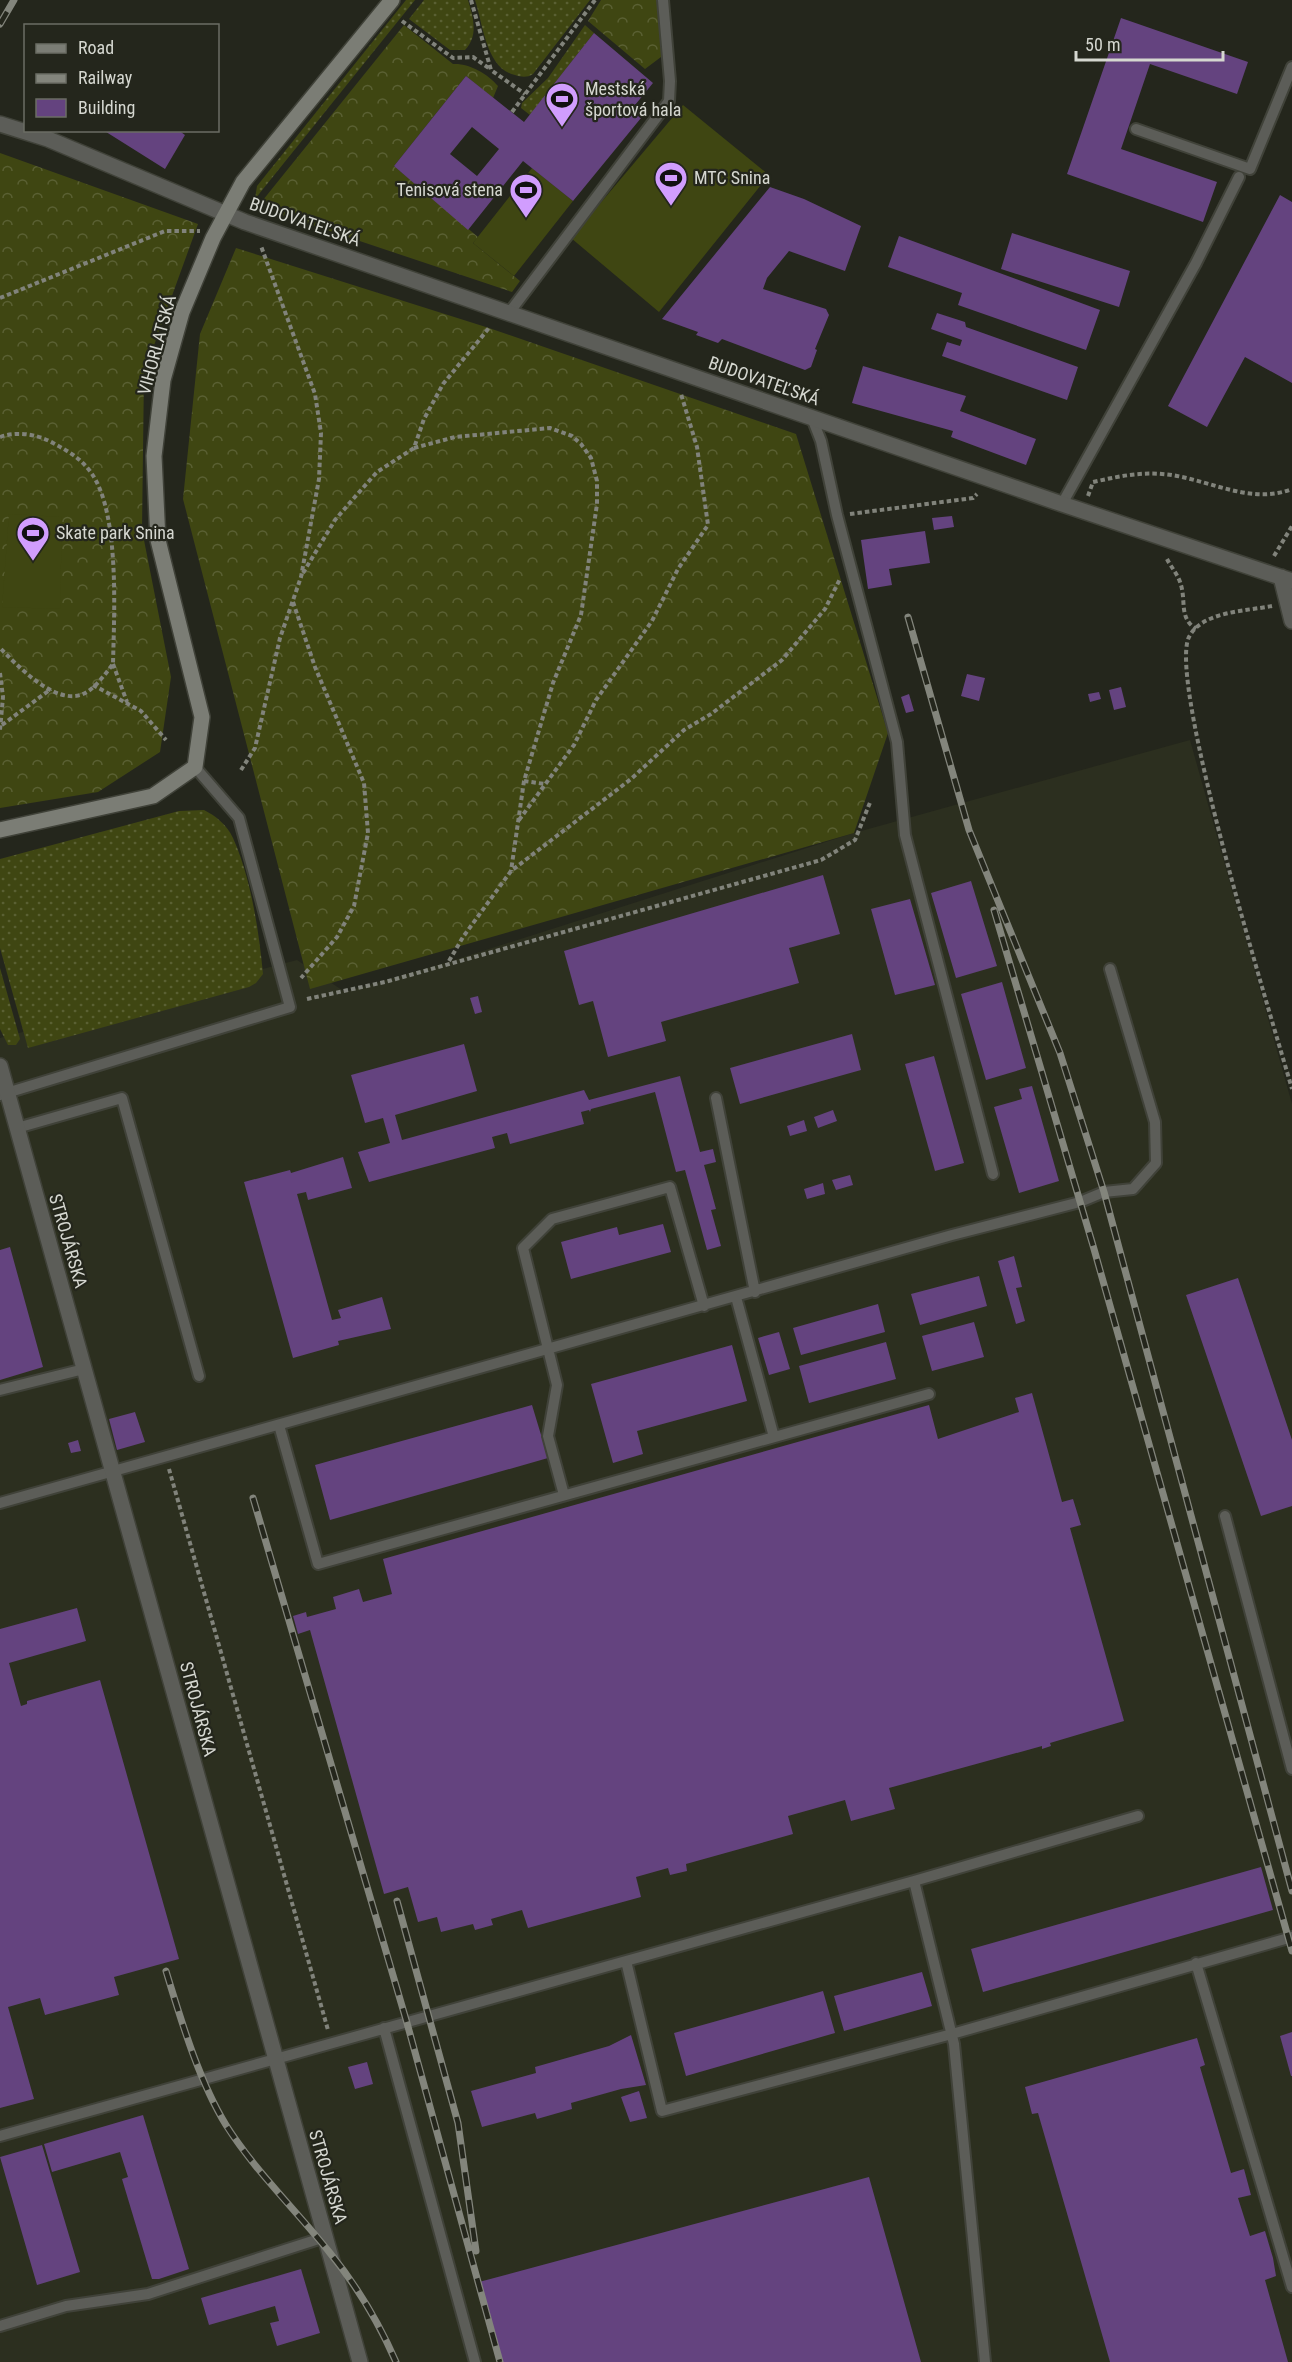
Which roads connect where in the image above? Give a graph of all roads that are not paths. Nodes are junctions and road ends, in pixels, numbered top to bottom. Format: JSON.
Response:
{"nodes":[{"id":1,"x":392,"y":0,"type":"edge"},
{"id":2,"x":663,"y":0,"type":"edge"},
{"id":3,"x":1292,"y":67,"type":"edge"},
{"id":4,"x":0,"y":124,"type":"edge"},
{"id":5,"x":1136,"y":129,"type":"dead end"},
{"id":6,"x":24,"y":132,"type":"edge"},
{"id":7,"x":26,"y":132,"type":"edge"},
{"id":8,"x":1239,"y":177,"type":"dead end"},
{"id":9,"x":225,"y":213,"type":"junction"},
{"id":10,"x":509,"y":313,"type":"junction"},
{"id":11,"x":812,"y":418,"type":"junction"},
{"id":12,"x":1062,"y":504,"type":"junction"},
{"id":13,"x":1286,"y":579,"type":"edge"},
{"id":14,"x":1292,"y":621,"type":"edge"},
{"id":15,"x":195,"y":767,"type":"junction"},
{"id":16,"x":0,"y":830,"type":"edge"},
{"id":17,"x":1110,"y":969,"type":"dead end"},
{"id":18,"x":0,"y":1066,"type":"edge"},
{"id":19,"x":4,"y":1094,"type":"edge"},
{"id":20,"x":716,"y":1098,"type":"dead end"},
{"id":21,"x":17,"y":1128,"type":"junction"},
{"id":22,"x":993,"y":1174,"type":"dead end"},
{"id":23,"x":755,"y":1292,"type":"junction"},
{"id":24,"x":736,"y":1297,"type":"junction"},
{"id":25,"x":704,"y":1306,"type":"junction"},
{"id":26,"x":549,"y":1351,"type":"junction"},
{"id":27,"x":84,"y":1369,"type":"junction"},
{"id":28,"x":199,"y":1376,"type":"dead end"},
{"id":29,"x":0,"y":1390,"type":"edge"},
{"id":30,"x":928,"y":1394,"type":"dead end"},
{"id":31,"x":279,"y":1425,"type":"junction"},
{"id":32,"x":774,"y":1437,"type":"junction"},
{"id":33,"x":112,"y":1472,"type":"junction"},
{"id":34,"x":564,"y":1496,"type":"junction"},
{"id":35,"x":0,"y":1503,"type":"edge"},
{"id":36,"x":1225,"y":1516,"type":"dead end"},
{"id":37,"x":1292,"y":1769,"type":"edge"},
{"id":38,"x":1138,"y":1816,"type":"dead end"},
{"id":39,"x":914,"y":1881,"type":"junction"},
{"id":40,"x":1292,"y":1937,"type":"edge"},
{"id":41,"x":626,"y":1961,"type":"junction"},
{"id":42,"x":1196,"y":1963,"type":"junction"},
{"id":43,"x":384,"y":2028,"type":"junction"},
{"id":44,"x":952,"y":2034,"type":"junction"},
{"id":45,"x":275,"y":2060,"type":"junction"},
{"id":46,"x":0,"y":2136,"type":"edge"},
{"id":47,"x":325,"y":2237,"type":"junction"},
{"id":48,"x":1292,"y":2287,"type":"edge"},
{"id":49,"x":0,"y":2326,"type":"edge"},
{"id":50,"x":360,"y":2362,"type":"edge"},
{"id":51,"x":475,"y":2362,"type":"edge"},
{"id":52,"x":985,"y":2362,"type":"edge"}],
"edges":[{"from":1,"to":9,"type":"main road","name":"VIHORLATSKÁ"},
{"from":2,"to":10,"type":"lane"},
{"from":3,"to":5,"type":"lane"},
{"from":4,"to":6,"type":"street","name":"BUDOVATEĽSKÁ"},
{"from":7,"to":9,"type":"street","name":"BUDOVATEĽSKÁ"},
{"from":8,"to":12,"type":"lane"},
{"from":9,"to":10,"type":"street","name":"BUDOVATEĽSKÁ"},
{"from":9,"to":15,"type":"main road","name":"VIHORLATSKÁ"},
{"from":10,"to":11,"type":"street","name":"BUDOVATEĽSKÁ"},
{"from":11,"to":12,"type":"street","name":"BUDOVATEĽSKÁ"},
{"from":11,"to":22,"type":"lane"},
{"from":12,"to":13,"type":"street","name":"BUDOVATEĽSKÁ"},
{"from":13,"to":14,"type":"street"},
{"from":15,"to":16,"type":"main road"},
{"from":15,"to":19,"type":"lane"},
{"from":17,"to":23,"type":"lane"},
{"from":18,"to":19,"type":"street","name":"STROJÁRSKA"},
{"from":19,"to":21,"type":"street","name":"STROJÁRSKA"},
{"from":20,"to":23,"type":"lane"},
{"from":21,"to":27,"type":"street","name":"STROJÁRSKA"},
{"from":21,"to":28,"type":"lane"},
{"from":23,"to":24,"type":"lane"},
{"from":24,"to":25,"type":"lane"},
{"from":24,"to":32,"type":"lane"},
{"from":25,"to":26,"type":"lane"},
{"from":25,"to":26,"type":"lane"},
{"from":26,"to":31,"type":"lane"},
{"from":26,"to":34,"type":"lane"},
{"from":27,"to":29,"type":"lane"},
{"from":27,"to":33,"type":"street","name":"STROJÁRSKA"},
{"from":30,"to":32,"type":"lane"},
{"from":31,"to":33,"type":"lane"},
{"from":31,"to":34,"type":"lane"},
{"from":32,"to":34,"type":"lane"},
{"from":33,"to":35,"type":"lane"},
{"from":33,"to":45,"type":"street","name":"STROJÁRSKA"},
{"from":36,"to":37,"type":"lane"},
{"from":38,"to":39,"type":"lane"},
{"from":39,"to":41,"type":"lane"},
{"from":39,"to":44,"type":"lane"},
{"from":40,"to":42,"type":"lane"},
{"from":41,"to":43,"type":"lane"},
{"from":41,"to":44,"type":"lane"},
{"from":42,"to":44,"type":"lane"},
{"from":42,"to":48,"type":"lane"},
{"from":43,"to":45,"type":"lane"},
{"from":43,"to":51,"type":"lane"},
{"from":44,"to":52,"type":"lane"},
{"from":45,"to":46,"type":"lane"},
{"from":45,"to":47,"type":"street","name":"STROJÁRSKA"},
{"from":47,"to":49,"type":"lane"},
{"from":47,"to":50,"type":"street","name":"STROJÁRSKA"}]}
